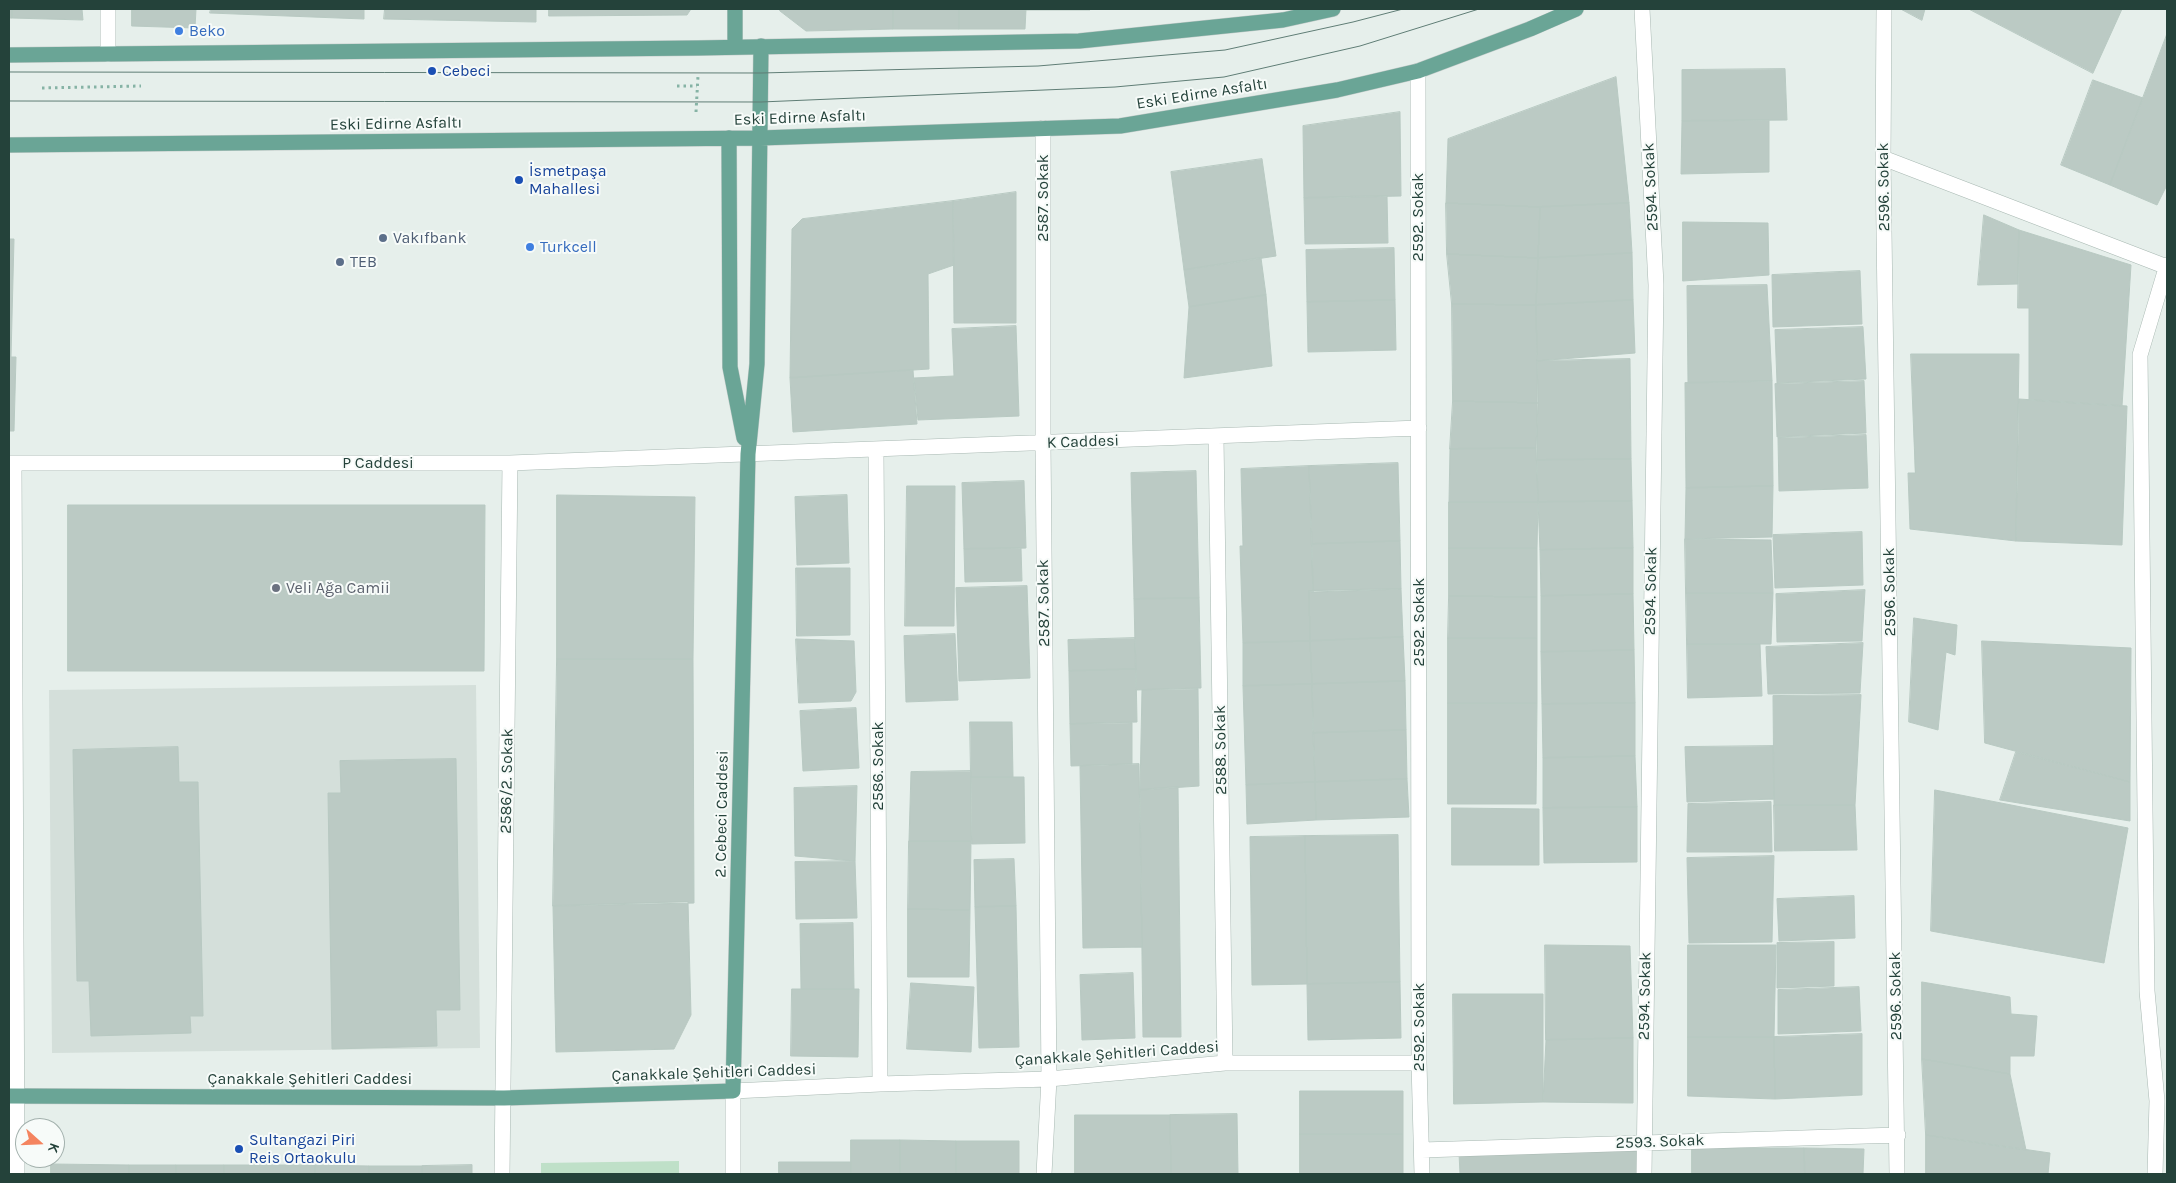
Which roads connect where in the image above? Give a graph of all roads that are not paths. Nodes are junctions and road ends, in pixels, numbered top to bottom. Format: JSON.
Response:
{"nodes":[{"id":1,"x":108,"y":9,"type":"edge"},
{"id":2,"x":735,"y":9,"type":"edge"},
{"id":3,"x":1333,"y":9,"type":"edge"},
{"id":4,"x":1576,"y":9,"type":"edge"},
{"id":5,"x":1642,"y":9,"type":"edge"},
{"id":6,"x":1884,"y":9,"type":"edge"},
{"id":7,"x":735,"y":46,"type":"junction"},
{"id":8,"x":761,"y":46,"type":"junction"},
{"id":9,"x":108,"y":54,"type":"junction"},
{"id":10,"x":9,"y":55,"type":"edge"},
{"id":11,"x":1418,"y":70,"type":"junction"},
{"id":12,"x":1043,"y":128,"type":"junction"},
{"id":13,"x":729,"y":138,"type":"junction"},
{"id":14,"x":760,"y":138,"type":"junction"},
{"id":15,"x":9,"y":145,"type":"edge"},
{"id":16,"x":1883,"y":158,"type":"junction"},
{"id":17,"x":2167,"y":266,"type":"edge"},
{"id":18,"x":1419,"y":428,"type":"junction"},
{"id":19,"x":1216,"y":437,"type":"junction"},
{"id":20,"x":1043,"y":444,"type":"junction"},
{"id":21,"x":876,"y":449,"type":"junction"},
{"id":22,"x":748,"y":454,"type":"junction"},
{"id":23,"x":11,"y":463,"type":"edge"},
{"id":24,"x":510,"y":463,"type":"junction"},
{"id":25,"x":1225,"y":1063,"type":"junction"},
{"id":26,"x":1419,"y":1063,"type":"junction"},
{"id":27,"x":1049,"y":1079,"type":"junction"},
{"id":28,"x":880,"y":1084,"type":"junction"},
{"id":29,"x":733,"y":1091,"type":"junction"},
{"id":30,"x":13,"y":1096,"type":"edge"},
{"id":31,"x":504,"y":1098,"type":"junction"},
{"id":32,"x":1898,"y":1135,"type":"junction"},
{"id":33,"x":1643,"y":1142,"type":"junction"},
{"id":34,"x":1422,"y":1150,"type":"junction"},
{"id":35,"x":18,"y":1174,"type":"edge"},
{"id":36,"x":502,"y":1174,"type":"edge"},
{"id":37,"x":733,"y":1174,"type":"edge"},
{"id":38,"x":1044,"y":1174,"type":"edge"},
{"id":39,"x":1422,"y":1174,"type":"edge"},
{"id":40,"x":1644,"y":1174,"type":"edge"},
{"id":41,"x":1897,"y":1174,"type":"edge"},
{"id":42,"x":2155,"y":1174,"type":"edge"}],
"edges":[{"from":1,"to":9,"type":"street"},
{"from":2,"to":7,"type":"main road"},
{"from":3,"to":8,"type":"main road"},
{"from":4,"to":11,"type":"main road","name":"Eski Edirne Asfaltı"},
{"from":5,"to":33,"type":"street","name":"2594. Sokak"},
{"from":6,"to":16,"type":"street","name":"2596. Sokak"},
{"from":7,"to":8,"type":"main road"},
{"from":7,"to":9,"type":"main road"},
{"from":8,"to":14,"type":"main road"},
{"from":9,"to":10,"type":"main road"},
{"from":11,"to":12,"type":"main road","name":"Eski Edirne Asfaltı"},
{"from":11,"to":18,"type":"street","name":"2592. Sokak"},
{"from":12,"to":14,"type":"main road","name":"Eski Edirne Asfaltı"},
{"from":12,"to":20,"type":"street","name":"2587. Sokak"},
{"from":13,"to":14,"type":"main road","name":"Eski Edirne Asfaltı"},
{"from":13,"to":15,"type":"main road","name":"Eski Edirne Asfaltı"},
{"from":13,"to":22,"type":"main road"},
{"from":14,"to":22,"type":"main road"},
{"from":16,"to":17,"type":"street"},
{"from":16,"to":32,"type":"street","name":"2596. Sokak"},
{"from":17,"to":42,"type":"street"},
{"from":18,"to":19,"type":"street","name":"K Caddesi"},
{"from":18,"to":26,"type":"street","name":"2592. Sokak"},
{"from":19,"to":20,"type":"street","name":"K Caddesi"},
{"from":19,"to":25,"type":"street","name":"2588. Sokak"},
{"from":20,"to":21,"type":"street","name":"K Caddesi"},
{"from":20,"to":27,"type":"street","name":"2587. Sokak"},
{"from":21,"to":22,"type":"street","name":"K Caddesi"},
{"from":21,"to":28,"type":"street","name":"2586. Sokak"},
{"from":22,"to":24,"type":"street","name":"P Caddesi"},
{"from":22,"to":29,"type":"main road","name":"2. Cebeci Caddesi"},
{"from":23,"to":24,"type":"street","name":"P Caddesi"},
{"from":23,"to":30,"type":"street"},
{"from":24,"to":31,"type":"street","name":"2586/2. Sokak"},
{"from":25,"to":26,"type":"street","name":"Çanakkale Şehitleri Caddesi"},
{"from":25,"to":27,"type":"street","name":"Çanakkale Şehitleri Caddesi"},
{"from":26,"to":34,"type":"street","name":"2592. Sokak"},
{"from":27,"to":28,"type":"street","name":"Çanakkale Şehitleri Caddesi"},
{"from":27,"to":38,"type":"street","name":"2587. Sokak"},
{"from":28,"to":29,"type":"street","name":"Çanakkale Şehitleri Caddesi"},
{"from":29,"to":31,"type":"main road","name":"Çanakkale Şehitleri Caddesi"},
{"from":29,"to":37,"type":"street","name":"2. Cebeci Caddesi"},
{"from":30,"to":31,"type":"main road","name":"Çanakkale Şehitleri Caddesi"},
{"from":30,"to":35,"type":"street"},
{"from":31,"to":36,"type":"street","name":"2586/2. Sokak"},
{"from":32,"to":33,"type":"street","name":"2593. Sokak"},
{"from":32,"to":41,"type":"street","name":"2596. Sokak"},
{"from":33,"to":34,"type":"street","name":"2593. Sokak"},
{"from":33,"to":40,"type":"street","name":"2594. Sokak"},
{"from":34,"to":39,"type":"street","name":"2592. Sokak"}]}
